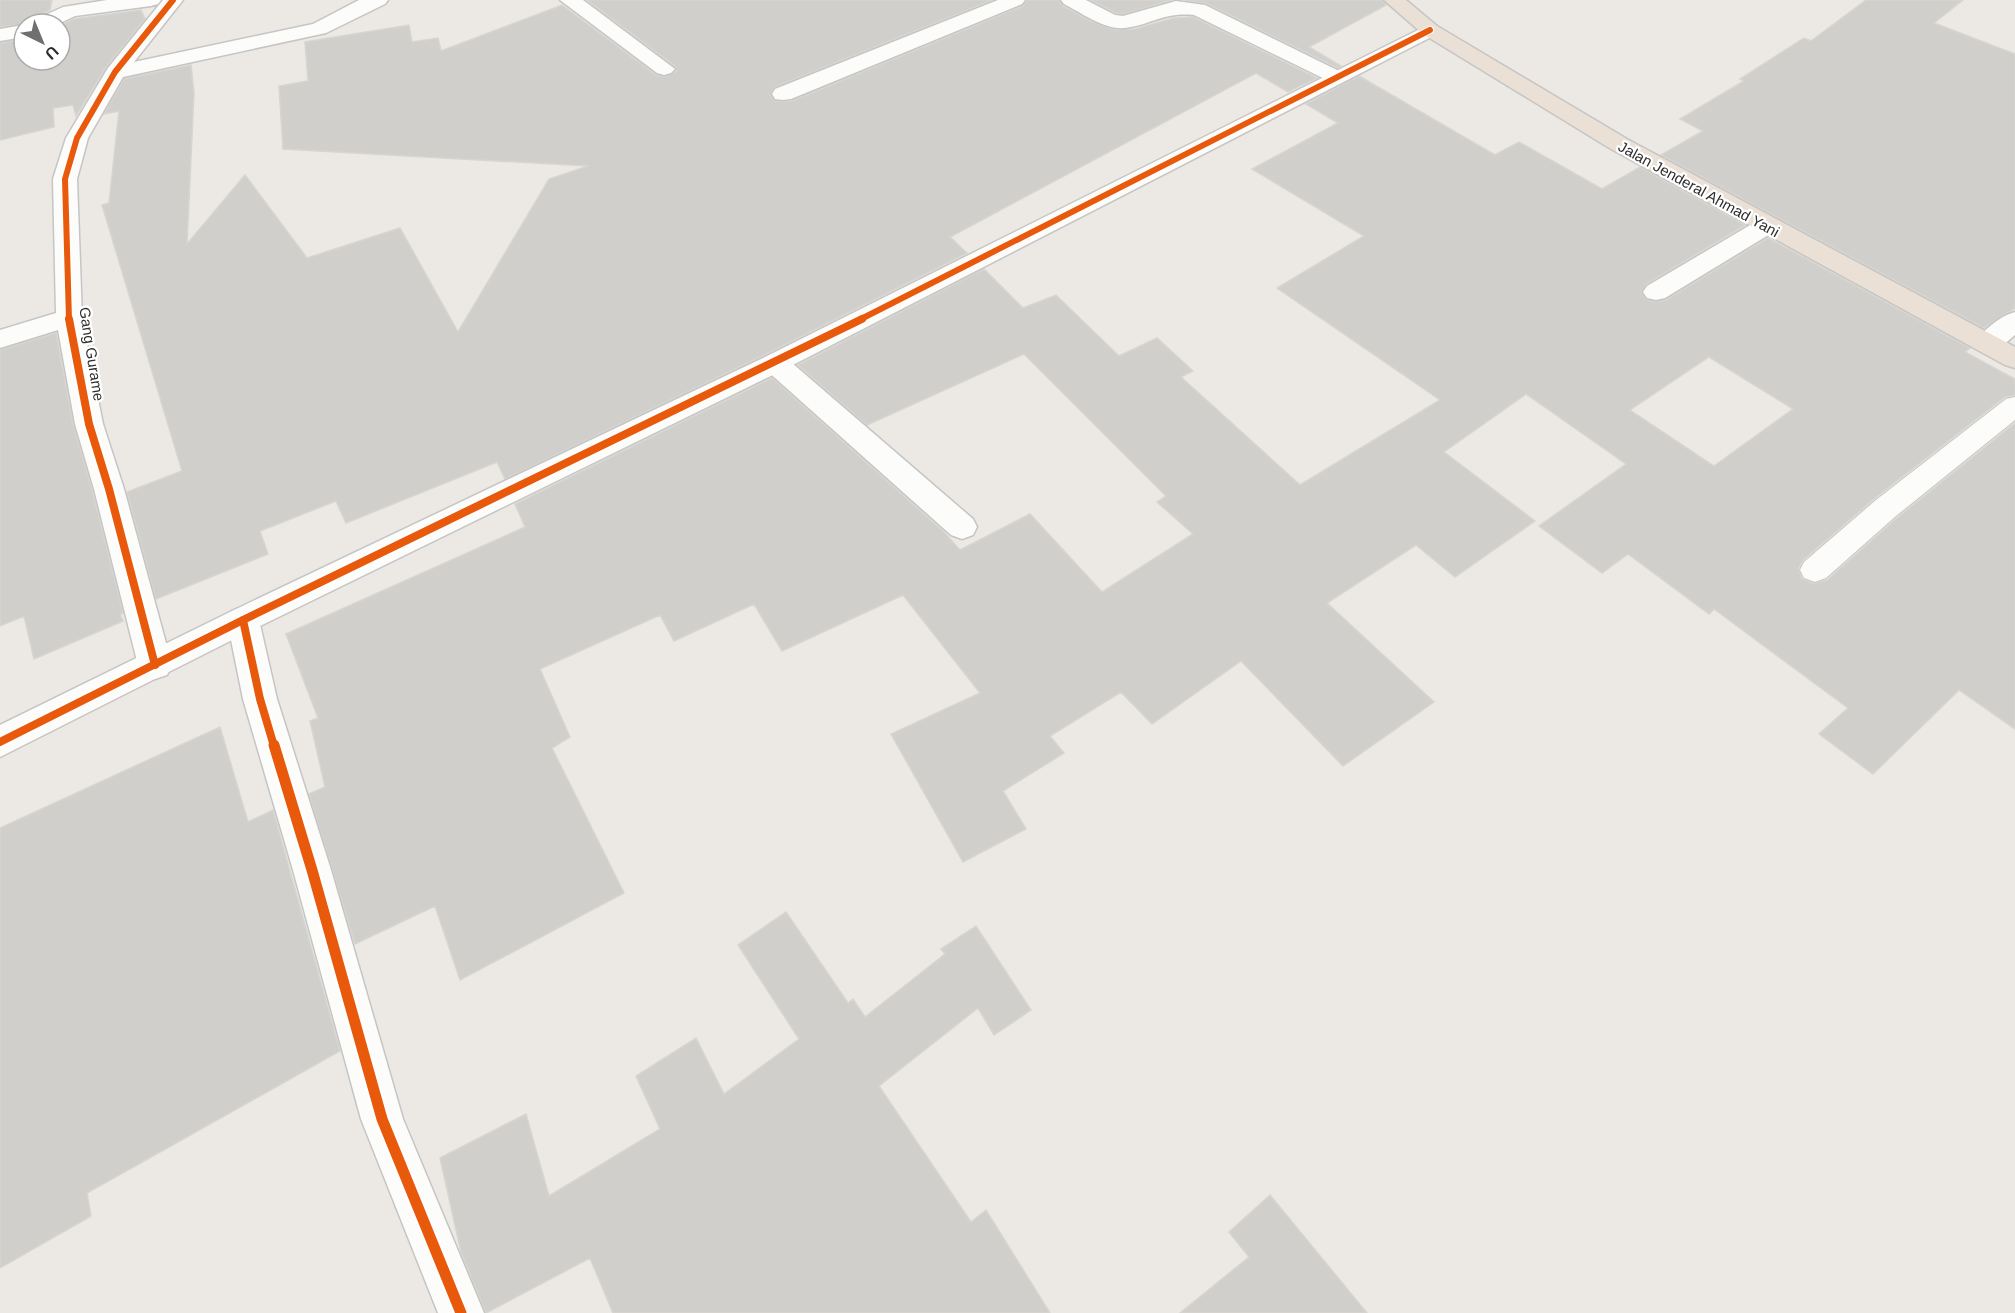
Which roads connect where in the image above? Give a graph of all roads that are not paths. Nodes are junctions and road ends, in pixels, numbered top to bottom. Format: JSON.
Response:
{"nodes":[{"id":1,"x":151,"y":0,"type":"edge"},
{"id":2,"x":173,"y":0,"type":"edge"},
{"id":3,"x":378,"y":0,"type":"edge"},
{"id":4,"x":570,"y":0,"type":"edge"},
{"id":5,"x":1015,"y":0,"type":"edge"},
{"id":6,"x":1071,"y":0,"type":"edge"},
{"id":7,"x":1394,"y":0,"type":"edge"},
{"id":8,"x":68,"y":12,"type":"edge"},
{"id":9,"x":1430,"y":30,"type":"junction"},
{"id":10,"x":664,"y":69,"type":"dead end"},
{"id":11,"x":114,"y":72,"type":"junction"},
{"id":12,"x":1336,"y":77,"type":"junction"},
{"id":13,"x":783,"y":94,"type":"dead end"},
{"id":14,"x":1766,"y":226,"type":"junction"},
{"id":15,"x":1656,"y":292,"type":"dead end"},
{"id":16,"x":69,"y":318,"type":"junction"},
{"id":17,"x":2015,"y":321,"type":"edge"},
{"id":18,"x":0,"y":339,"type":"edge"},
{"id":19,"x":1987,"y":344,"type":"junction"},
{"id":20,"x":2015,"y":359,"type":"edge"},
{"id":21,"x":775,"y":363,"type":"junction"},
{"id":22,"x":2015,"y":406,"type":"edge"},
{"id":23,"x":962,"y":527,"type":"dead end"},
{"id":24,"x":1815,"y":570,"type":"dead end"},
{"id":25,"x":243,"y":620,"type":"junction"},
{"id":26,"x":155,"y":665,"type":"junction"},
{"id":27,"x":0,"y":742,"type":"edge"},
{"id":28,"x":461,"y":1313,"type":"edge"}],
"edges":[{"from":1,"to":8,"type":"street"},
{"from":2,"to":11,"type":"street","name":"Gang Gurame"},
{"from":3,"to":11,"type":"street"},
{"from":4,"to":10,"type":"street"},
{"from":5,"to":13,"type":"street"},
{"from":6,"to":12,"type":"street"},
{"from":7,"to":9,"type":"highway","name":"Jalan Jenderal Ahmad Yani"},
{"from":9,"to":12,"type":"street"},
{"from":9,"to":14,"type":"highway","name":"Jalan Jenderal Ahmad Yani"},
{"from":11,"to":16,"type":"street","name":"Gang Gurame"},
{"from":12,"to":21,"type":"street"},
{"from":14,"to":15,"type":"street"},
{"from":14,"to":19,"type":"highway","name":"Jalan Jenderal Ahmad Yani"},
{"from":16,"to":18,"type":"street"},
{"from":16,"to":26,"type":"street","name":"Gang Gurame"},
{"from":17,"to":19,"type":"street"},
{"from":19,"to":20,"type":"highway","name":"Jalan Jenderal Ahmad Yani"},
{"from":21,"to":23,"type":"street"},
{"from":21,"to":25,"type":"street"},
{"from":22,"to":24,"type":"lane"},
{"from":25,"to":26,"type":"street"},
{"from":25,"to":28,"type":"street"},
{"from":26,"to":27,"type":"street"}]}
